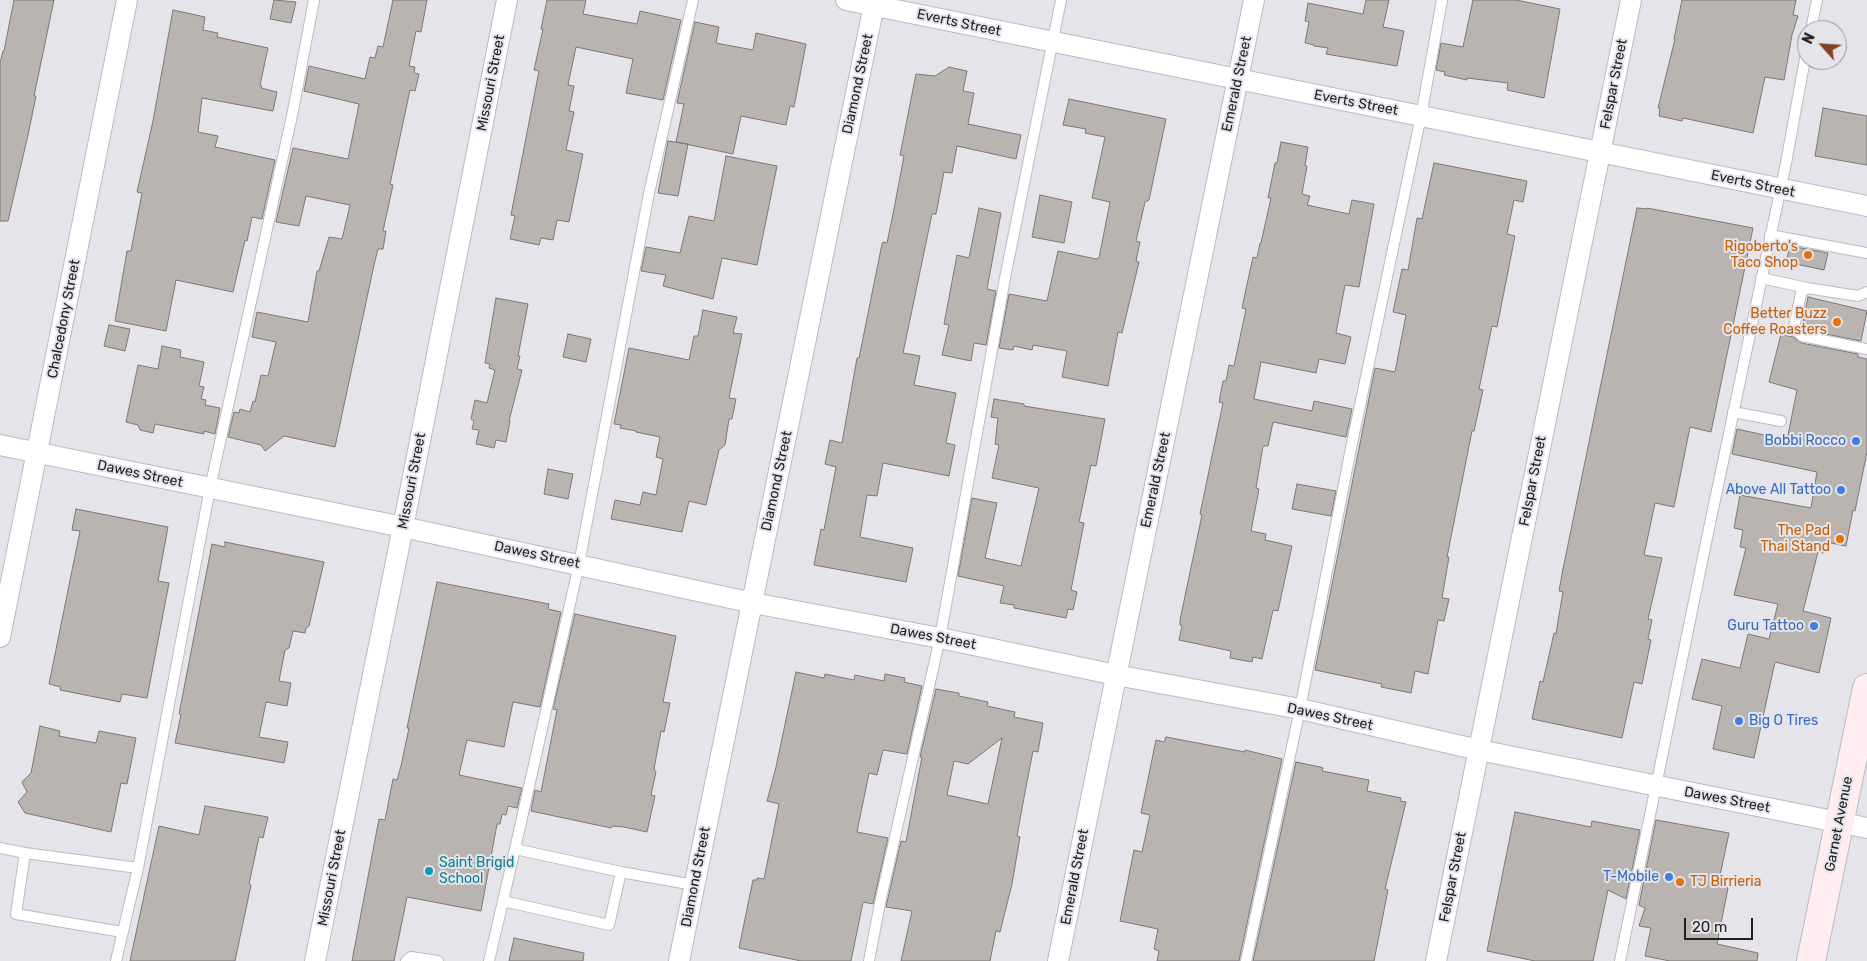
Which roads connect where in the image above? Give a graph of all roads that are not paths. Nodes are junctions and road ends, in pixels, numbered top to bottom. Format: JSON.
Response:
{"nodes":[{"id":1,"x":127,"y":0,"type":"edge"},
{"id":2,"x":314,"y":0,"type":"edge"},
{"id":3,"x":507,"y":0,"type":"edge"},
{"id":4,"x":693,"y":0,"type":"edge"},
{"id":5,"x":846,"y":0,"type":"edge"},
{"id":6,"x":1061,"y":0,"type":"edge"},
{"id":7,"x":1254,"y":0,"type":"edge"},
{"id":8,"x":1442,"y":0,"type":"edge"},
{"id":9,"x":1630,"y":0,"type":"edge"},
{"id":10,"x":1816,"y":0,"type":"edge"},
{"id":11,"x":875,"y":3,"type":"edge"},
{"id":12,"x":1813,"y":20,"type":"edge"},
{"id":13,"x":1052,"y":42,"type":"junction"},
{"id":14,"x":1803,"y":70,"type":"edge"},
{"id":15,"x":1238,"y":79,"type":"junction"},
{"id":16,"x":1421,"y":116,"type":"junction"},
{"id":17,"x":1600,"y":151,"type":"junction"},
{"id":18,"x":1780,"y":190,"type":"junction"},
{"id":19,"x":1867,"y":206,"type":"edge"},
{"id":20,"x":1770,"y":235,"type":"junction"},
{"id":21,"x":1867,"y":253,"type":"edge"},
{"id":22,"x":1761,"y":278,"type":"junction"},
{"id":23,"x":1807,"y":288,"type":"junction"},
{"id":24,"x":1867,"y":292,"type":"edge"},
{"id":25,"x":1867,"y":349,"type":"edge"},
{"id":26,"x":1733,"y":412,"type":"junction"},
{"id":27,"x":1781,"y":421,"type":"dead end"},
{"id":28,"x":0,"y":445,"type":"edge"},
{"id":29,"x":37,"y":452,"type":"junction"},
{"id":30,"x":210,"y":488,"type":"junction"},
{"id":31,"x":403,"y":527,"type":"junction"},
{"id":32,"x":580,"y":564,"type":"junction"},
{"id":33,"x":752,"y":603,"type":"junction"},
{"id":34,"x":0,"y":637,"type":"edge"},
{"id":35,"x":940,"y":638,"type":"junction"},
{"id":36,"x":1116,"y":675,"type":"junction"},
{"id":37,"x":1867,"y":688,"type":"edge"},
{"id":38,"x":1300,"y":710,"type":"junction"},
{"id":39,"x":1479,"y":750,"type":"junction"},
{"id":40,"x":1656,"y":786,"type":"junction"},
{"id":41,"x":1840,"y":822,"type":"junction"},
{"id":42,"x":1867,"y":828,"type":"edge"},
{"id":43,"x":0,"y":848,"type":"edge"},
{"id":44,"x":515,"y":849,"type":"junction"},
{"id":45,"x":25,"y":853,"type":"junction"},
{"id":46,"x":138,"y":868,"type":"junction"},
{"id":47,"x":621,"y":872,"type":"junction"},
{"id":48,"x":694,"y":885,"type":"junction"},
{"id":49,"x":503,"y":901,"type":"junction"},
{"id":50,"x":122,"y":932,"type":"junction"},
{"id":51,"x":116,"y":961,"type":"edge"},
{"id":52,"x":315,"y":961,"type":"edge"},
{"id":53,"x":406,"y":961,"type":"edge"},
{"id":54,"x":438,"y":961,"type":"edge"},
{"id":55,"x":489,"y":961,"type":"edge"},
{"id":56,"x":679,"y":961,"type":"edge"},
{"id":57,"x":869,"y":961,"type":"edge"},
{"id":58,"x":1058,"y":961,"type":"edge"},
{"id":59,"x":1246,"y":961,"type":"edge"},
{"id":60,"x":1436,"y":961,"type":"edge"},
{"id":61,"x":1620,"y":961,"type":"edge"},
{"id":62,"x":1811,"y":961,"type":"edge"}],
"edges":[{"from":1,"to":29,"type":"street","name":"Chalcedony Street"},
{"from":2,"to":30,"type":"lane"},
{"from":3,"to":31,"type":"street","name":"Missouri Street"},
{"from":4,"to":32,"type":"lane"},
{"from":5,"to":11,"type":"street","name":"Everts Street"},
{"from":6,"to":13,"type":"lane"},
{"from":7,"to":15,"type":"street","name":"Emerald Street"},
{"from":8,"to":16,"type":"lane"},
{"from":9,"to":17,"type":"street","name":"Felspar Street"},
{"from":10,"to":12,"type":"lane"},
{"from":11,"to":13,"type":"street","name":"Everts Street"},
{"from":11,"to":33,"type":"street","name":"Diamond Street"},
{"from":13,"to":15,"type":"street","name":"Everts Street"},
{"from":13,"to":35,"type":"lane"},
{"from":14,"to":18,"type":"lane"},
{"from":15,"to":16,"type":"street","name":"Everts Street"},
{"from":15,"to":36,"type":"street","name":"Emerald Street"},
{"from":16,"to":17,"type":"street","name":"Everts Street"},
{"from":16,"to":38,"type":"lane"},
{"from":17,"to":18,"type":"street","name":"Everts Street"},
{"from":17,"to":39,"type":"street","name":"Felspar Street"},
{"from":18,"to":19,"type":"street","name":"Everts Street"},
{"from":18,"to":20,"type":"lane"},
{"from":20,"to":21,"type":"lane"},
{"from":20,"to":22,"type":"lane"},
{"from":22,"to":23,"type":"lane"},
{"from":22,"to":26,"type":"lane"},
{"from":23,"to":24,"type":"lane"},
{"from":23,"to":25,"type":"lane"},
{"from":26,"to":27,"type":"lane"},
{"from":26,"to":40,"type":"lane"},
{"from":28,"to":29,"type":"street","name":"Dawes Street"},
{"from":29,"to":30,"type":"street","name":"Dawes Street"},
{"from":29,"to":34,"type":"street","name":"Chalcedony Street"},
{"from":30,"to":31,"type":"street","name":"Dawes Street"},
{"from":30,"to":46,"type":"lane"},
{"from":31,"to":32,"type":"street","name":"Dawes Street"},
{"from":31,"to":52,"type":"street","name":"Missouri Street"},
{"from":32,"to":33,"type":"street","name":"Dawes Street"},
{"from":32,"to":44,"type":"lane"},
{"from":33,"to":35,"type":"street","name":"Dawes Street"},
{"from":33,"to":48,"type":"street","name":"Diamond Street"},
{"from":35,"to":36,"type":"street","name":"Dawes Street"},
{"from":35,"to":57,"type":"lane"},
{"from":36,"to":38,"type":"street","name":"Dawes Street"},
{"from":36,"to":58,"type":"street","name":"Emerald Street"},
{"from":37,"to":41,"type":"main road","name":"Garnet Avenue"},
{"from":38,"to":39,"type":"street","name":"Dawes Street"},
{"from":38,"to":59,"type":"lane"},
{"from":39,"to":40,"type":"street","name":"Dawes Street"},
{"from":39,"to":60,"type":"street","name":"Felspar Street"},
{"from":40,"to":41,"type":"street","name":"Dawes Street"},
{"from":40,"to":61,"type":"lane"},
{"from":41,"to":42,"type":"street","name":"Dawes Street"},
{"from":41,"to":62,"type":"main road","name":"Garnet Avenue"},
{"from":43,"to":45,"type":"lane"},
{"from":44,"to":47,"type":"lane"},
{"from":44,"to":49,"type":"lane"},
{"from":45,"to":46,"type":"lane"},
{"from":45,"to":50,"type":"lane"},
{"from":46,"to":50,"type":"lane"},
{"from":47,"to":48,"type":"lane"},
{"from":47,"to":49,"type":"lane"},
{"from":48,"to":56,"type":"street","name":"Diamond Street"},
{"from":49,"to":55,"type":"lane"},
{"from":50,"to":51,"type":"lane"},
{"from":53,"to":54,"type":"lane"}]}
